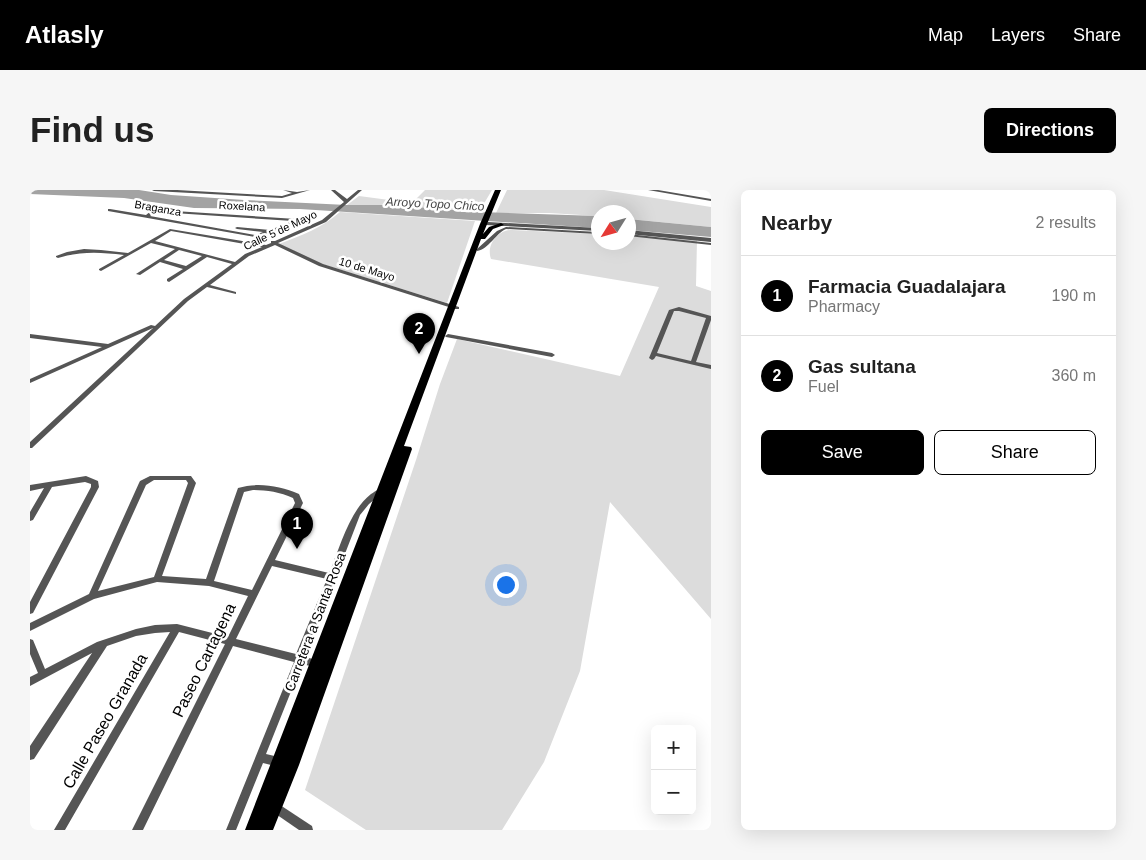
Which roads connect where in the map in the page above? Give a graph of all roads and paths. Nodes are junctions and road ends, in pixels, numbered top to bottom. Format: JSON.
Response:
{"nodes":[{"id":1,"x":154,"y":190,"type":"edge"},
{"id":2,"x":260,"y":190,"type":"edge"},
{"id":3,"x":285,"y":190,"type":"edge"},
{"id":4,"x":308,"y":190,"type":"edge"},
{"id":5,"x":329,"y":190,"type":"edge"},
{"id":6,"x":334,"y":190,"type":"edge"},
{"id":7,"x":360,"y":190,"type":"edge"},
{"id":8,"x":498,"y":190,"type":"edge"},
{"id":9,"x":504,"y":190,"type":"edge"},
{"id":10,"x":647,"y":191,"type":"edge"},
{"id":11,"x":298,"y":194,"type":"junction"},
{"id":12,"x":288,"y":197,"type":"junction"},
{"id":13,"x":341,"y":197,"type":"junction"},
{"id":14,"x":711,"y":200,"type":"edge"},
{"id":15,"x":346,"y":203,"type":"junction"},
{"id":16,"x":110,"y":210,"type":"dead end"},
{"id":17,"x":491,"y":210,"type":"junction"},
{"id":18,"x":146,"y":217,"type":"junction"},
{"id":19,"x":259,"y":217,"type":"junction"},
{"id":20,"x":487,"y":222,"type":"junction"},
{"id":21,"x":501,"y":225,"type":"junction"},
{"id":22,"x":203,"y":226,"type":"junction"},
{"id":23,"x":251,"y":229,"type":"junction"},
{"id":24,"x":270,"y":231,"type":"junction"},
{"id":25,"x":591,"y":231,"type":"edge"},
{"id":26,"x":591,"y":231,"type":"edge"},
{"id":27,"x":264,"y":234,"type":"junction"},
{"id":28,"x":636,"y":235,"type":"edge"},
{"id":29,"x":636,"y":235,"type":"edge"},
{"id":30,"x":256,"y":236,"type":"joint"},
{"id":31,"x":284,"y":238,"type":"junction"},
{"id":32,"x":483,"y":238,"type":"junction"},
{"id":33,"x":711,"y":240,"type":"edge"},
{"id":34,"x":150,"y":241,"type":"junction"},
{"id":35,"x":275,"y":242,"type":"junction"},
{"id":36,"x":711,"y":244,"type":"edge"},
{"id":37,"x":265,"y":246,"type":"junction"},
{"id":38,"x":179,"y":248,"type":"junction"},
{"id":39,"x":478,"y":250,"type":"junction"},
{"id":40,"x":128,"y":254,"type":"junction"},
{"id":41,"x":205,"y":256,"type":"junction"},
{"id":42,"x":58,"y":257,"type":"dead end"},
{"id":43,"x":159,"y":260,"type":"junction"},
{"id":44,"x":236,"y":263,"type":"junction"},
{"id":45,"x":186,"y":268,"type":"junction"},
{"id":46,"x":101,"y":270,"type":"dead end"},
{"id":47,"x":138,"y":274,"type":"dead end"},
{"id":48,"x":169,"y":280,"type":"dead end"},
{"id":49,"x":206,"y":285,"type":"junction"},
{"id":50,"x":234,"y":293,"type":"dead end"},
{"id":51,"x":455,"y":307,"type":"junction"},
{"id":52,"x":710,"y":318,"type":"edge"},
{"id":53,"x":160,"y":323,"type":"junction"},
{"id":54,"x":30,"y":336,"type":"edge"},
{"id":55,"x":448,"y":336,"type":"junction"},
{"id":56,"x":109,"y":346,"type":"junction"},
{"id":57,"x":552,"y":355,"type":"dead end"},
{"id":58,"x":693,"y":362,"type":"junction"},
{"id":59,"x":711,"y":367,"type":"edge"},
{"id":60,"x":30,"y":381,"type":"edge"},
{"id":61,"x":411,"y":426,"type":"junction"},
{"id":62,"x":30,"y":446,"type":"edge"},
{"id":63,"x":50,"y":484,"type":"junction"},
{"id":64,"x":30,"y":488,"type":"edge"},
{"id":65,"x":384,"y":488,"type":"junction"},
{"id":66,"x":30,"y":518,"type":"edge"},
{"id":67,"x":270,"y":562,"type":"junction"},
{"id":68,"x":331,"y":577,"type":"junction"},
{"id":69,"x":156,"y":579,"type":"junction"},
{"id":70,"x":209,"y":583,"type":"junction"},
{"id":71,"x":253,"y":594,"type":"junction"},
{"id":72,"x":92,"y":596,"type":"junction"},
{"id":73,"x":30,"y":610,"type":"edge"},
{"id":74,"x":30,"y":627,"type":"edge"},
{"id":75,"x":177,"y":628,"type":"junction"},
{"id":76,"x":104,"y":642,"type":"junction"},
{"id":77,"x":231,"y":642,"type":"junction"},
{"id":78,"x":30,"y":644,"type":"edge"},
{"id":79,"x":299,"y":660,"type":"junction"},
{"id":80,"x":322,"y":665,"type":"junction"},
{"id":81,"x":43,"y":675,"type":"junction"},
{"id":82,"x":30,"y":682,"type":"edge"},
{"id":83,"x":30,"y":756,"type":"edge"},
{"id":84,"x":260,"y":757,"type":"junction"},
{"id":85,"x":279,"y":762,"type":"junction"},
{"id":86,"x":274,"y":806,"type":"junction"},
{"id":87,"x":59,"y":830,"type":"edge"},
{"id":88,"x":138,"y":830,"type":"edge"},
{"id":89,"x":231,"y":830,"type":"edge"},
{"id":90,"x":253,"y":830,"type":"edge"},
{"id":91,"x":265,"y":830,"type":"edge"},
{"id":92,"x":308,"y":830,"type":"edge"}],
"edges":[{"from":1,"to":12,"type":"street"},
{"from":2,"to":12,"type":"street"},
{"from":3,"to":11,"type":"street"},
{"from":4,"to":11,"type":"street"},
{"from":5,"to":13,"type":"street"},
{"from":6,"to":13,"type":"street"},
{"from":7,"to":15,"type":"street","name":"Calle 5 de Mayo"},
{"from":8,"to":17,"type":"main road"},
{"from":9,"to":17,"type":"main road"},
{"from":10,"to":14,"type":"street"},
{"from":11,"to":12,"type":"street"},
{"from":13,"to":15,"type":"street"},
{"from":15,"to":31,"type":"street","name":"Calle 5 de Mayo"},
{"from":16,"to":18,"type":"street","name":"Braganza"},
{"from":17,"to":20,"type":"main road"},
{"from":18,"to":19,"type":"street","name":"Roxelana"},
{"from":18,"to":22,"type":"street","name":"Braganza"},
{"from":19,"to":23,"type":"street"},
{"from":19,"to":24,"type":"street","name":"Roxelana"},
{"from":20,"to":21,"type":"street"},
{"from":20,"to":32,"type":"main road"},
{"from":20,"to":51,"type":"main road"},
{"from":21,"to":25,"type":"street"},
{"from":21,"to":32,"type":"main road"},
{"from":22,"to":23,"type":"street","name":"Braganza"},
{"from":22,"to":30,"type":"street","name":"Braganza"},
{"from":23,"to":24,"type":"street","name":"Braganza"},
{"from":24,"to":27,"type":"street","name":"Roxelana"},
{"from":24,"to":31,"type":"street"},
{"from":26,"to":39,"type":"street"},
{"from":27,"to":30,"type":"street","name":"Roxelana"},
{"from":27,"to":35,"type":"street","name":"10 de Mayo"},
{"from":28,"to":33,"type":"street"},
{"from":29,"to":36,"type":"street"},
{"from":31,"to":35,"type":"street","name":"Calle 5 de Mayo"},
{"from":32,"to":39,"type":"main road"},
{"from":34,"to":37,"type":"street"},
{"from":34,"to":38,"type":"street"},
{"from":34,"to":40,"type":"street"},
{"from":35,"to":37,"type":"street","name":"Calle 5 de Mayo"},
{"from":35,"to":51,"type":"street","name":"10 de Mayo"},
{"from":37,"to":44,"type":"street","name":"Calle 5 de Mayo"},
{"from":38,"to":41,"type":"street"},
{"from":38,"to":43,"type":"street"},
{"from":39,"to":51,"type":"main road"},
{"from":40,"to":42,"type":"street"},
{"from":40,"to":46,"type":"street"},
{"from":41,"to":44,"type":"street"},
{"from":41,"to":45,"type":"street"},
{"from":43,"to":45,"type":"street"},
{"from":43,"to":47,"type":"street"},
{"from":44,"to":49,"type":"street","name":"Calle 5 de Mayo"},
{"from":45,"to":48,"type":"street"},
{"from":49,"to":50,"type":"street"},
{"from":49,"to":53,"type":"street","name":"Calle 5 de Mayo"},
{"from":51,"to":55,"type":"main road"},
{"from":51,"to":61,"type":"main road"},
{"from":52,"to":58,"type":"street"},
{"from":52,"to":58,"type":"street"},
{"from":53,"to":56,"type":"street"},
{"from":53,"to":62,"type":"street"},
{"from":54,"to":56,"type":"street"},
{"from":55,"to":57,"type":"street"},
{"from":55,"to":61,"type":"main road"},
{"from":56,"to":60,"type":"street"},
{"from":58,"to":59,"type":"street"},
{"from":61,"to":65,"type":"main road","name":"Carretera a Santa Rosa"},
{"from":61,"to":80,"type":"main road","name":"Carretera a Santa Rosa"},
{"from":63,"to":64,"type":"street"},
{"from":63,"to":66,"type":"street"},
{"from":63,"to":73,"type":"street"},
{"from":65,"to":68,"type":"street"},
{"from":65,"to":80,"type":"main road","name":"Carretera a Santa Rosa"},
{"from":67,"to":68,"type":"street"},
{"from":67,"to":70,"type":"street","name":"Paseo Cartagena"},
{"from":67,"to":71,"type":"street","name":"Paseo Cartagena"},
{"from":68,"to":79,"type":"street"},
{"from":69,"to":70,"type":"street"},
{"from":69,"to":72,"type":"street"},
{"from":69,"to":72,"type":"street"},
{"from":70,"to":71,"type":"street"},
{"from":71,"to":77,"type":"street","name":"Paseo Cartagena"},
{"from":72,"to":74,"type":"street"},
{"from":75,"to":76,"type":"street"},
{"from":75,"to":77,"type":"street"},
{"from":75,"to":87,"type":"street","name":"Calle Paseo Granada"},
{"from":76,"to":81,"type":"street"},
{"from":76,"to":83,"type":"street"},
{"from":77,"to":79,"type":"street"},
{"from":77,"to":88,"type":"street","name":"Paseo Cartagena"},
{"from":78,"to":81,"type":"street"},
{"from":79,"to":80,"type":"street"},
{"from":79,"to":84,"type":"street"},
{"from":80,"to":85,"type":"main road","name":"Carretera a Santa Rosa"},
{"from":80,"to":86,"type":"main road","name":"Carretera a Santa Rosa"},
{"from":81,"to":82,"type":"street"},
{"from":84,"to":85,"type":"street"},
{"from":84,"to":89,"type":"street"},
{"from":85,"to":90,"type":"main road","name":"Carretera a Santa Rosa"},
{"from":86,"to":91,"type":"main road","name":"Carretera a Santa Rosa"},
{"from":86,"to":92,"type":"street"}]}
